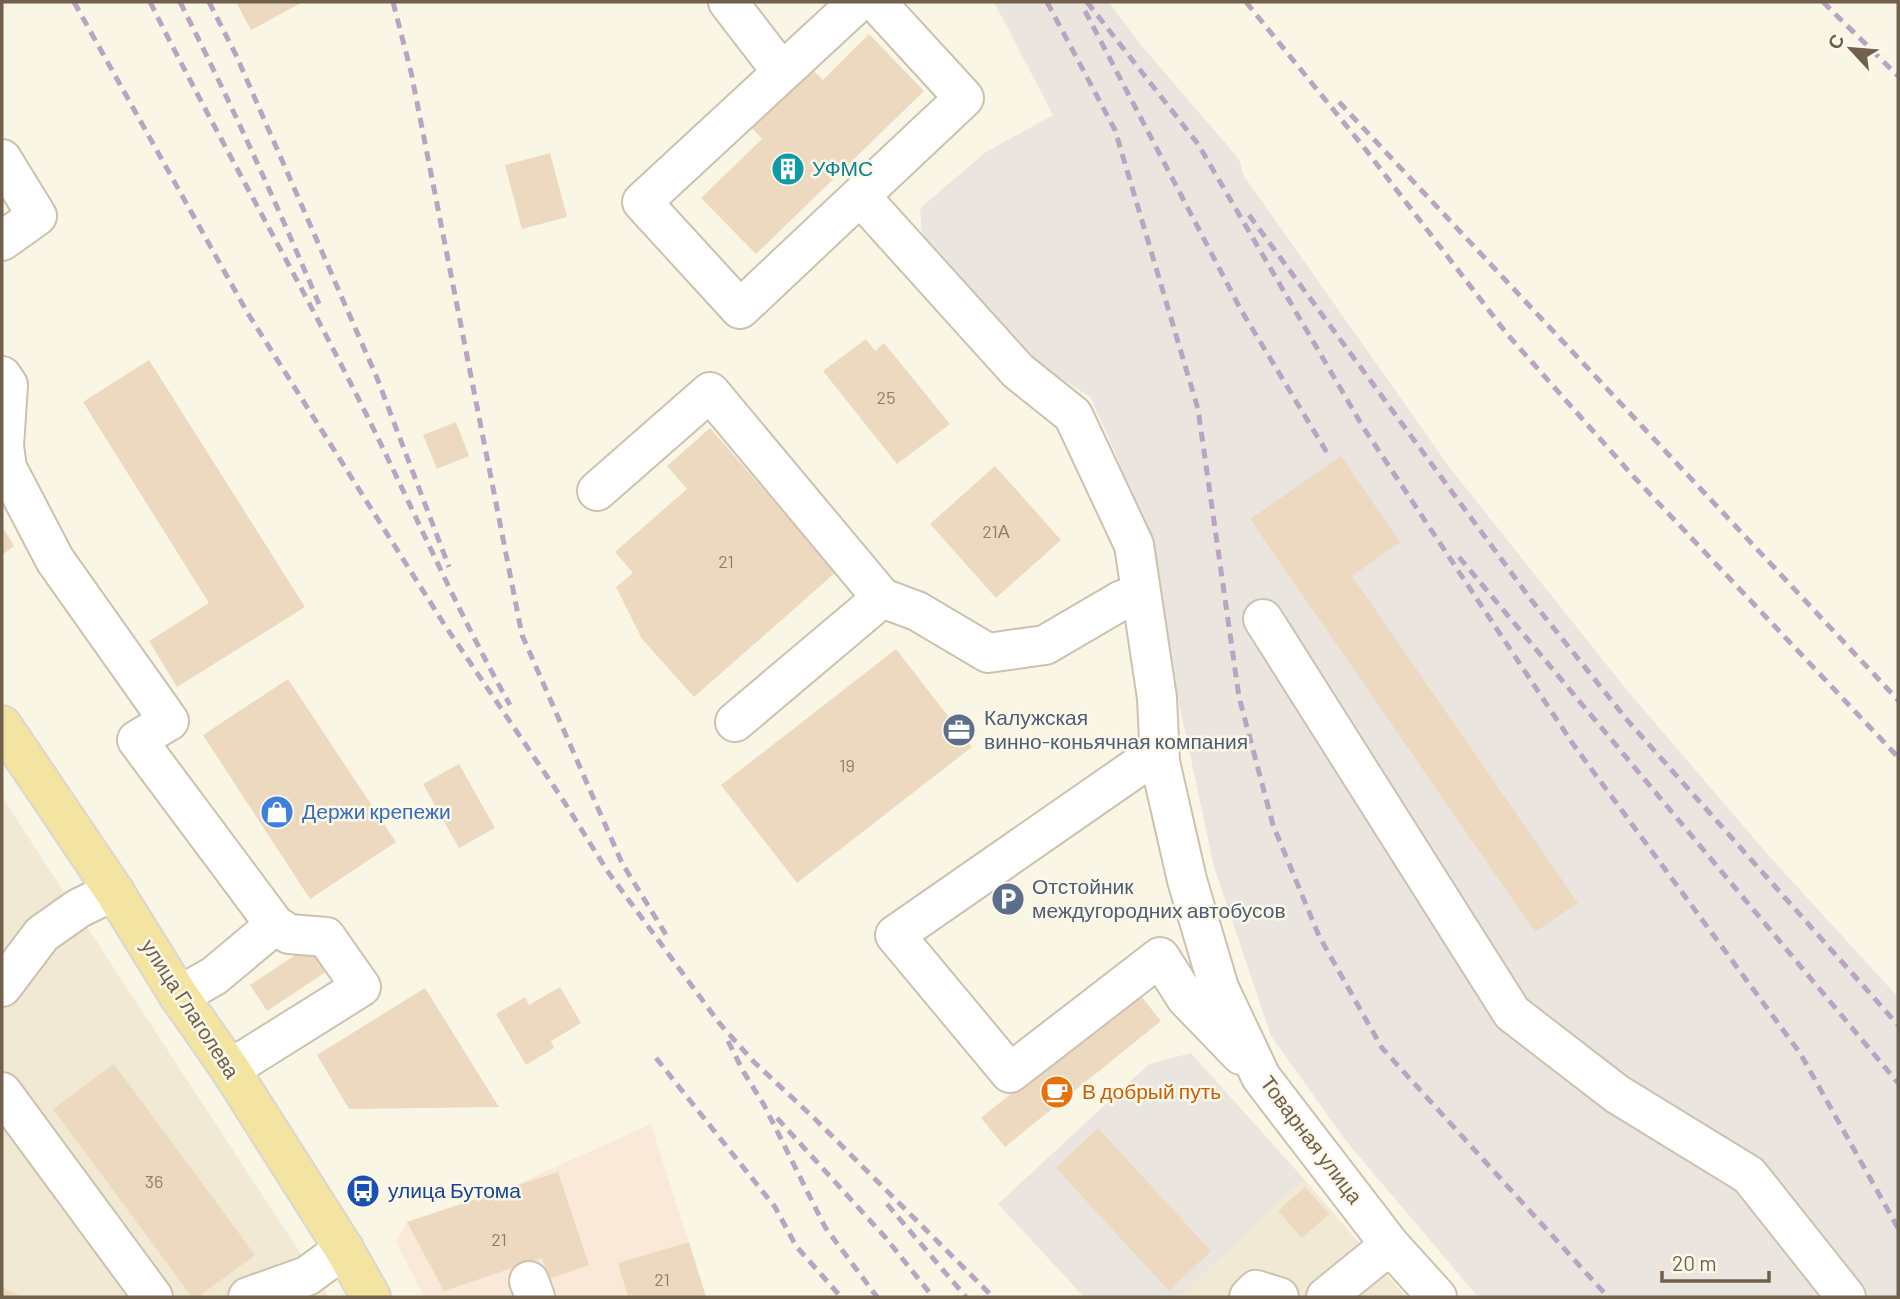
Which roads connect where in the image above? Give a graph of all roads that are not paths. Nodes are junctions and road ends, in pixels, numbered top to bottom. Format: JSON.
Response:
{"nodes":[{"id":1,"x":728,"y":2,"type":"edge"},
{"id":2,"x":858,"y":2,"type":"edge"},
{"id":3,"x":876,"y":2,"type":"edge"},
{"id":4,"x":782,"y":72,"type":"junction"},
{"id":5,"x":2,"y":159,"type":"edge"},
{"id":6,"x":860,"y":196,"type":"junction"},
{"id":7,"x":2,"y":241,"type":"edge"},
{"id":8,"x":2,"y":376,"type":"edge"},
{"id":9,"x":3,"y":447,"type":"edge"},
{"id":10,"x":597,"y":491,"type":"dead end"},
{"id":11,"x":1141,"y":593,"type":"junction"},
{"id":12,"x":882,"y":598,"type":"junction"},
{"id":13,"x":1262,"y":619,"type":"dead end"},
{"id":14,"x":735,"y":722,"type":"dead end"},
{"id":15,"x":2,"y":725,"type":"edge"},
{"id":16,"x":1160,"y":762,"type":"junction"},
{"id":17,"x":114,"y":891,"type":"junction"},
{"id":18,"x":275,"y":925,"type":"junction"},
{"id":19,"x":2,"y":987,"type":"edge"},
{"id":20,"x":179,"y":996,"type":"junction"},
{"id":21,"x":230,"y":1069,"type":"junction"},
{"id":22,"x":1261,"y":1077,"type":"junction"},
{"id":23,"x":2,"y":1092,"type":"edge"},
{"id":24,"x":1390,"y":1245,"type":"junction"},
{"id":25,"x":344,"y":1249,"type":"junction"},
{"id":26,"x":153,"y":1297,"type":"edge"},
{"id":27,"x":248,"y":1297,"type":"edge"},
{"id":28,"x":371,"y":1297,"type":"edge"},
{"id":29,"x":1249,"y":1297,"type":"edge"},
{"id":30,"x":1279,"y":1297,"type":"edge"},
{"id":31,"x":1326,"y":1297,"type":"edge"},
{"id":32,"x":1437,"y":1297,"type":"edge"},
{"id":33,"x":1846,"y":1297,"type":"edge"}],
"edges":[{"from":1,"to":4,"type":"street"},
{"from":2,"to":4,"type":"street"},
{"from":3,"to":6,"type":"street"},
{"from":4,"to":6,"type":"street"},
{"from":5,"to":7,"type":"street"},
{"from":6,"to":11,"type":"street","name":"Товарная улица"},
{"from":8,"to":9,"type":"street"},
{"from":9,"to":18,"type":"street"},
{"from":10,"to":12,"type":"street"},
{"from":11,"to":12,"type":"street"},
{"from":11,"to":16,"type":"street","name":"Товарная улица"},
{"from":12,"to":14,"type":"street"},
{"from":13,"to":33,"type":"street"},
{"from":15,"to":17,"type":"main road","name":"улица Глаголева"},
{"from":16,"to":22,"type":"street","name":"Товарная улица"},
{"from":16,"to":22,"type":"street"},
{"from":17,"to":19,"type":"street"},
{"from":17,"to":20,"type":"main road","name":"улица Глаголева"},
{"from":18,"to":20,"type":"street"},
{"from":18,"to":21,"type":"street"},
{"from":20,"to":21,"type":"main road","name":"улица Глаголева"},
{"from":21,"to":25,"type":"main road","name":"улица Глаголева"},
{"from":22,"to":24,"type":"street","name":"Товарная улица"},
{"from":23,"to":26,"type":"street"},
{"from":24,"to":31,"type":"street"},
{"from":24,"to":32,"type":"street","name":"Товарная улица"},
{"from":25,"to":27,"type":"street"},
{"from":25,"to":28,"type":"main road","name":"улица Глаголева"},
{"from":29,"to":30,"type":"street"}]}
